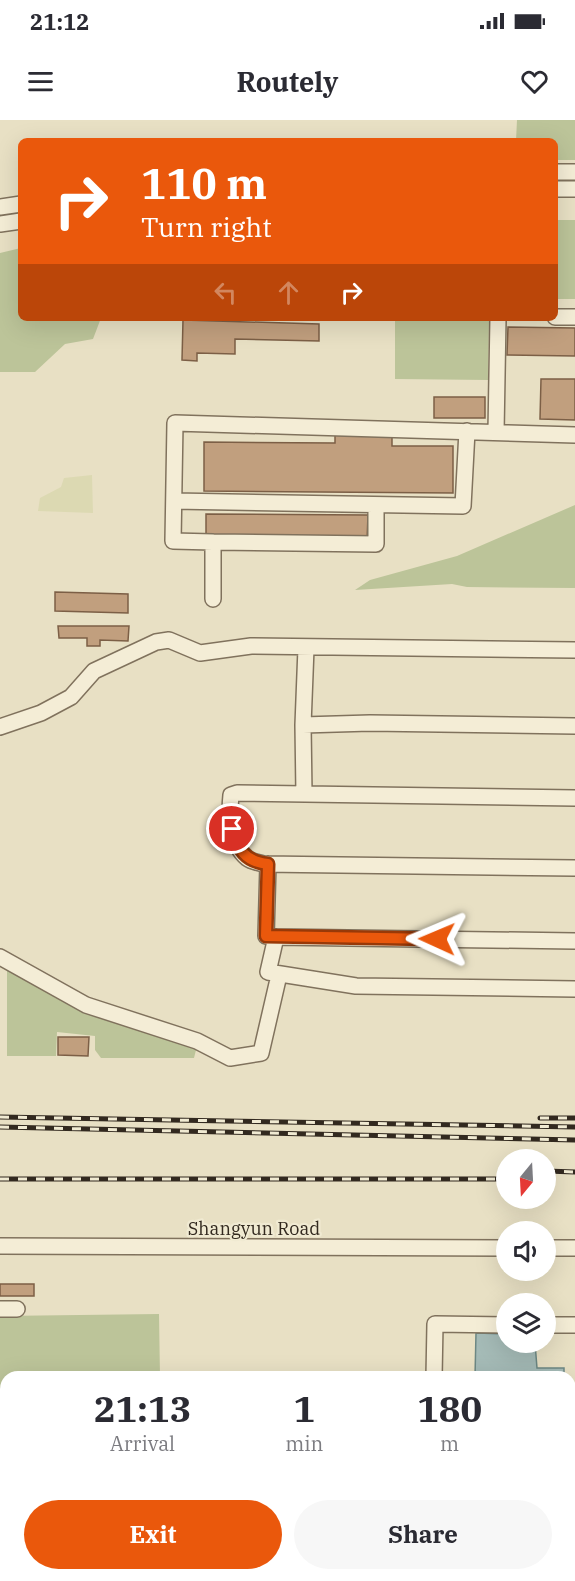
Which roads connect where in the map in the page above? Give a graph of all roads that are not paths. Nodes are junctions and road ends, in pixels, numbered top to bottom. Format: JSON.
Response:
{"nodes":[{"id":1,"x":558,"y":172,"type":"edge"},
{"id":2,"x":575,"y":172,"type":"edge"},
{"id":3,"x":558,"y":189,"type":"edge"},
{"id":4,"x":575,"y":189,"type":"edge"},
{"id":5,"x":18,"y":204,"type":"edge"},
{"id":6,"x":0,"y":207,"type":"edge"},
{"id":7,"x":18,"y":221,"type":"edge"},
{"id":8,"x":0,"y":224,"type":"edge"},
{"id":9,"x":558,"y":317,"type":"edge"},
{"id":10,"x":575,"y":317,"type":"edge"},
{"id":11,"x":498,"y":321,"type":"edge"},
{"id":12,"x":467,"y":431,"type":"junction"},
{"id":13,"x":496,"y":432,"type":"junction"},
{"id":14,"x":575,"y":435,"type":"edge"},
{"id":15,"x":174,"y":501,"type":"junction"},
{"id":16,"x":376,"y":506,"type":"junction"},
{"id":17,"x":213,"y":542,"type":"junction"},
{"id":18,"x":213,"y":599,"type":"dead end"},
{"id":19,"x":306,"y":648,"type":"junction"},
{"id":20,"x":575,"y":650,"type":"edge"},
{"id":21,"x":303,"y":725,"type":"junction"},
{"id":22,"x":575,"y":726,"type":"edge"},
{"id":23,"x":0,"y":727,"type":"edge"},
{"id":24,"x":304,"y":794,"type":"junction"},
{"id":25,"x":575,"y":798,"type":"edge"},
{"id":26,"x":268,"y":864,"type":"junction"},
{"id":27,"x":575,"y":868,"type":"edge"},
{"id":28,"x":276,"y":937,"type":"junction"},
{"id":29,"x":575,"y":941,"type":"edge"},
{"id":30,"x":0,"y":957,"type":"edge"},
{"id":31,"x":279,"y":975,"type":"junction"},
{"id":32,"x":575,"y":989,"type":"edge"},
{"id":33,"x":0,"y":1246,"type":"edge"},
{"id":34,"x":496,"y":1248,"type":"edge"},
{"id":35,"x":556,"y":1248,"type":"edge"},
{"id":36,"x":575,"y":1248,"type":"edge"},
{"id":37,"x":0,"y":1309,"type":"edge"},
{"id":38,"x":16,"y":1309,"type":"dead end"},
{"id":39,"x":496,"y":1325,"type":"edge"},
{"id":40,"x":556,"y":1325,"type":"edge"},
{"id":41,"x":575,"y":1325,"type":"edge"},
{"id":42,"x":434,"y":1371,"type":"edge"}],
"edges":[{"from":1,"to":2,"type":"street"},
{"from":3,"to":4,"type":"street"},
{"from":5,"to":6,"type":"street"},
{"from":7,"to":8,"type":"street"},
{"from":9,"to":10,"type":"street"},
{"from":11,"to":13,"type":"street"},
{"from":12,"to":13,"type":"street"},
{"from":12,"to":15,"type":"street"},
{"from":12,"to":16,"type":"street"},
{"from":13,"to":14,"type":"street"},
{"from":15,"to":16,"type":"street"},
{"from":15,"to":17,"type":"street"},
{"from":16,"to":17,"type":"street"},
{"from":17,"to":18,"type":"street"},
{"from":19,"to":20,"type":"street"},
{"from":19,"to":21,"type":"street"},
{"from":19,"to":23,"type":"street"},
{"from":21,"to":22,"type":"street"},
{"from":21,"to":24,"type":"street"},
{"from":24,"to":25,"type":"street"},
{"from":24,"to":26,"type":"street"},
{"from":26,"to":27,"type":"street"},
{"from":26,"to":28,"type":"street"},
{"from":28,"to":29,"type":"street"},
{"from":28,"to":31,"type":"street"},
{"from":30,"to":31,"type":"street"},
{"from":31,"to":32,"type":"street"},
{"from":33,"to":34,"type":"street","name":"Shangyun Road"},
{"from":35,"to":36,"type":"street"},
{"from":37,"to":38,"type":"street"},
{"from":39,"to":42,"type":"street"},
{"from":40,"to":41,"type":"street"}]}
